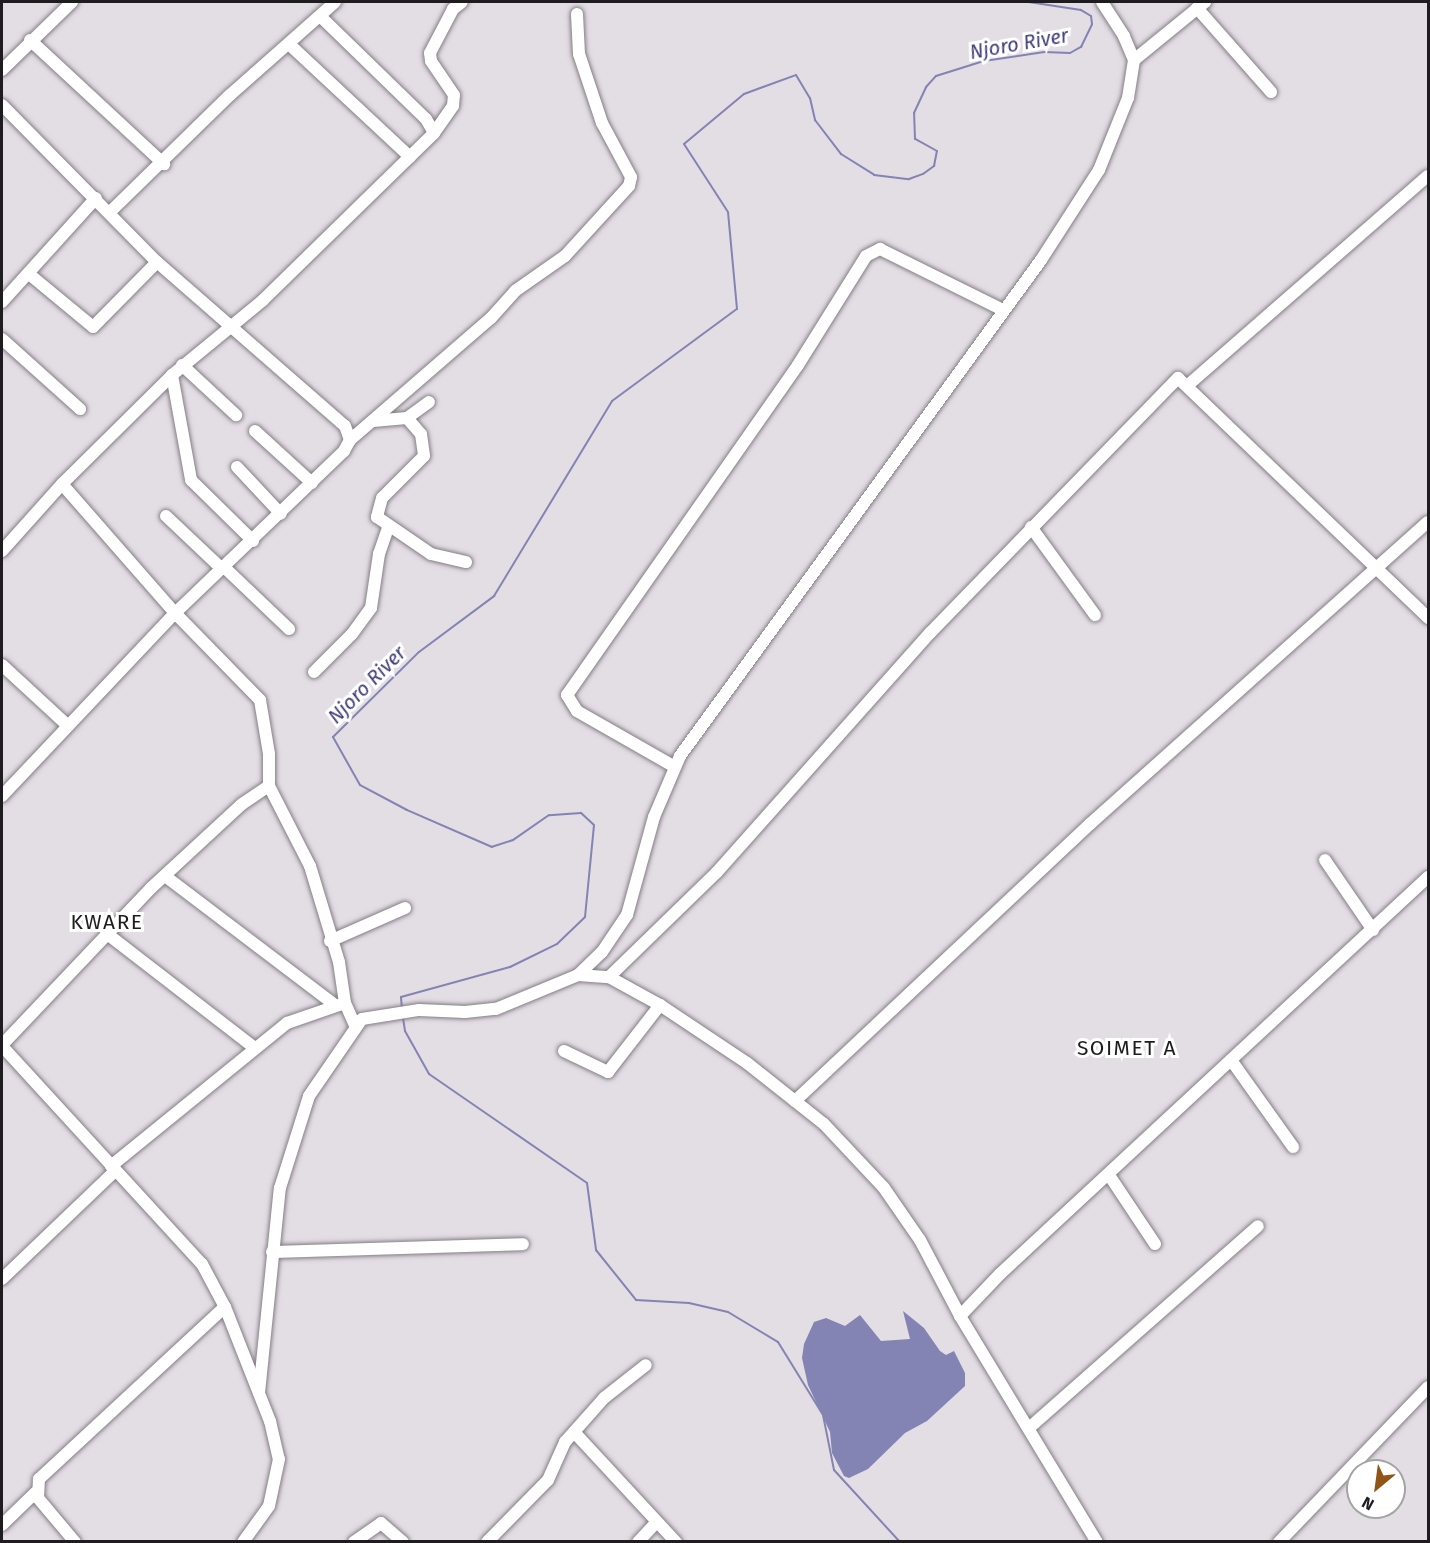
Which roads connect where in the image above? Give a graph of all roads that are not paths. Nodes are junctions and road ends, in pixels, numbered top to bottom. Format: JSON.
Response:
{"nodes":[{"id":1,"x":72,"y":2,"type":"edge"},
{"id":2,"x":335,"y":2,"type":"edge"},
{"id":3,"x":1102,"y":2,"type":"edge"},
{"id":4,"x":453,"y":4,"type":"edge"},
{"id":5,"x":1202,"y":5,"type":"edge"},
{"id":6,"x":577,"y":14,"type":"dead end"},
{"id":7,"x":321,"y":17,"type":"junction"},
{"id":8,"x":30,"y":40,"type":"junction"},
{"id":9,"x":290,"y":45,"type":"junction"},
{"id":10,"x":1134,"y":60,"type":"junction"},
{"id":11,"x":2,"y":70,"type":"edge"},
{"id":12,"x":1271,"y":92,"type":"dead end"},
{"id":13,"x":2,"y":105,"type":"edge"},
{"id":14,"x":434,"y":133,"type":"junction"},
{"id":15,"x":410,"y":157,"type":"junction"},
{"id":16,"x":164,"y":164,"type":"junction"},
{"id":17,"x":1428,"y":176,"type":"edge"},
{"id":18,"x":96,"y":198,"type":"junction"},
{"id":19,"x":110,"y":212,"type":"junction"},
{"id":20,"x":158,"y":262,"type":"junction"},
{"id":21,"x":29,"y":274,"type":"junction"},
{"id":22,"x":2,"y":302,"type":"edge"},
{"id":23,"x":1003,"y":310,"type":"junction"},
{"id":24,"x":230,"y":327,"type":"junction"},
{"id":25,"x":2,"y":339,"type":"edge"},
{"id":26,"x":182,"y":365,"type":"junction"},
{"id":27,"x":172,"y":375,"type":"junction"},
{"id":28,"x":1188,"y":385,"type":"junction"},
{"id":29,"x":429,"y":402,"type":"dead end"},
{"id":30,"x":80,"y":409,"type":"dead end"},
{"id":31,"x":236,"y":415,"type":"dead end"},
{"id":32,"x":407,"y":418,"type":"junction"},
{"id":33,"x":373,"y":421,"type":"junction"},
{"id":34,"x":255,"y":431,"type":"dead end"},
{"id":35,"x":350,"y":440,"type":"junction"},
{"id":36,"x":237,"y":468,"type":"dead end"},
{"id":37,"x":312,"y":483,"type":"junction"},
{"id":38,"x":62,"y":484,"type":"junction"},
{"id":39,"x":281,"y":514,"type":"junction"},
{"id":40,"x":166,"y":516,"type":"dead end"},
{"id":41,"x":1428,"y":522,"type":"edge"},
{"id":42,"x":1031,"y":527,"type":"junction"},
{"id":43,"x":388,"y":528,"type":"junction"},
{"id":44,"x":253,"y":541,"type":"junction"},
{"id":45,"x":2,"y":551,"type":"edge"},
{"id":46,"x":466,"y":561,"type":"dead end"},
{"id":47,"x":1376,"y":567,"type":"junction"},
{"id":48,"x":223,"y":568,"type":"junction"},
{"id":49,"x":176,"y":613,"type":"junction"},
{"id":50,"x":1095,"y":615,"type":"dead end"},
{"id":51,"x":1428,"y":618,"type":"edge"},
{"id":52,"x":289,"y":630,"type":"dead end"},
{"id":53,"x":2,"y":665,"type":"edge"},
{"id":54,"x":314,"y":672,"type":"dead end"},
{"id":55,"x":68,"y":726,"type":"junction"},
{"id":56,"x":675,"y":768,"type":"junction"},
{"id":57,"x":269,"y":786,"type":"junction"},
{"id":58,"x":2,"y":796,"type":"edge"},
{"id":59,"x":1325,"y":860,"type":"dead end"},
{"id":60,"x":165,"y":876,"type":"junction"},
{"id":61,"x":1428,"y":877,"type":"edge"},
{"id":62,"x":405,"y":908,"type":"dead end"},
{"id":63,"x":1373,"y":930,"type":"junction"},
{"id":64,"x":106,"y":933,"type":"junction"},
{"id":65,"x":330,"y":941,"type":"junction"},
{"id":66,"x":578,"y":975,"type":"junction"},
{"id":67,"x":609,"y":977,"type":"junction"},
{"id":68,"x":340,"y":1004,"type":"junction"},
{"id":69,"x":660,"y":1005,"type":"junction"},
{"id":70,"x":355,"y":1024,"type":"junction"},
{"id":71,"x":2,"y":1045,"type":"edge"},
{"id":72,"x":255,"y":1048,"type":"junction"},
{"id":73,"x":564,"y":1051,"type":"dead end"},
{"id":74,"x":1231,"y":1060,"type":"junction"},
{"id":75,"x":795,"y":1101,"type":"junction"},
{"id":76,"x":1293,"y":1147,"type":"dead end"},
{"id":77,"x":113,"y":1168,"type":"junction"},
{"id":78,"x":1109,"y":1175,"type":"junction"},
{"id":79,"x":1258,"y":1226,"type":"dead end"},
{"id":80,"x":523,"y":1244,"type":"dead end"},
{"id":81,"x":1155,"y":1244,"type":"dead end"},
{"id":82,"x":272,"y":1252,"type":"junction"},
{"id":83,"x":2,"y":1279,"type":"edge"},
{"id":84,"x":225,"y":1307,"type":"junction"},
{"id":85,"x":960,"y":1316,"type":"junction"},
{"id":86,"x":646,"y":1365,"type":"dead end"},
{"id":87,"x":1428,"y":1387,"type":"edge"},
{"id":88,"x":259,"y":1393,"type":"junction"},
{"id":89,"x":1029,"y":1428,"type":"junction"},
{"id":90,"x":574,"y":1433,"type":"junction"},
{"id":91,"x":36,"y":1492,"type":"junction"},
{"id":92,"x":656,"y":1523,"type":"junction"},
{"id":93,"x":2,"y":1525,"type":"edge"},
{"id":94,"x":75,"y":1542,"type":"edge"},
{"id":95,"x":243,"y":1542,"type":"edge"},
{"id":96,"x":354,"y":1542,"type":"edge"},
{"id":97,"x":403,"y":1542,"type":"edge"},
{"id":98,"x":487,"y":1542,"type":"edge"},
{"id":99,"x":638,"y":1542,"type":"edge"},
{"id":100,"x":676,"y":1542,"type":"edge"},
{"id":101,"x":1097,"y":1542,"type":"edge"},
{"id":102,"x":1279,"y":1542,"type":"edge"}],
"edges":[{"from":1,"to":8,"type":"street"},
{"from":2,"to":7,"type":"street"},
{"from":3,"to":10,"type":"street"},
{"from":4,"to":14,"type":"street"},
{"from":5,"to":10,"type":"street"},
{"from":5,"to":12,"type":"street"},
{"from":6,"to":33,"type":"street"},
{"from":7,"to":9,"type":"street"},
{"from":7,"to":14,"type":"street"},
{"from":8,"to":11,"type":"street"},
{"from":8,"to":16,"type":"street"},
{"from":9,"to":15,"type":"street"},
{"from":9,"to":16,"type":"street"},
{"from":10,"to":23,"type":"street"},
{"from":13,"to":18,"type":"street"},
{"from":14,"to":15,"type":"street"},
{"from":15,"to":24,"type":"street"},
{"from":16,"to":19,"type":"street"},
{"from":17,"to":28,"type":"street"},
{"from":18,"to":19,"type":"street"},
{"from":18,"to":21,"type":"street"},
{"from":19,"to":20,"type":"street"},
{"from":20,"to":21,"type":"street"},
{"from":20,"to":24,"type":"street"},
{"from":21,"to":22,"type":"street"},
{"from":23,"to":56,"type":"street"},
{"from":23,"to":56,"type":"street"},
{"from":24,"to":26,"type":"street"},
{"from":24,"to":35,"type":"street"},
{"from":25,"to":30,"type":"street"},
{"from":26,"to":27,"type":"street"},
{"from":26,"to":31,"type":"street"},
{"from":27,"to":38,"type":"street"},
{"from":27,"to":44,"type":"street"},
{"from":28,"to":42,"type":"street"},
{"from":28,"to":47,"type":"street"},
{"from":29,"to":32,"type":"street"},
{"from":32,"to":33,"type":"street"},
{"from":32,"to":43,"type":"street"},
{"from":33,"to":35,"type":"street"},
{"from":34,"to":37,"type":"street"},
{"from":35,"to":37,"type":"street"},
{"from":36,"to":39,"type":"street"},
{"from":37,"to":39,"type":"street"},
{"from":38,"to":45,"type":"street"},
{"from":38,"to":49,"type":"street"},
{"from":39,"to":44,"type":"street"},
{"from":40,"to":48,"type":"street"},
{"from":41,"to":47,"type":"street"},
{"from":42,"to":50,"type":"street"},
{"from":42,"to":67,"type":"street"},
{"from":43,"to":46,"type":"street"},
{"from":43,"to":54,"type":"street"},
{"from":44,"to":48,"type":"street"},
{"from":47,"to":51,"type":"street"},
{"from":47,"to":75,"type":"street"},
{"from":48,"to":49,"type":"street"},
{"from":48,"to":52,"type":"street"},
{"from":49,"to":55,"type":"street"},
{"from":49,"to":57,"type":"street"},
{"from":53,"to":55,"type":"street"},
{"from":55,"to":58,"type":"street"},
{"from":56,"to":66,"type":"street"},
{"from":57,"to":60,"type":"street"},
{"from":57,"to":65,"type":"street"},
{"from":59,"to":63,"type":"street"},
{"from":60,"to":64,"type":"street"},
{"from":60,"to":68,"type":"street"},
{"from":61,"to":63,"type":"street"},
{"from":62,"to":65,"type":"street"},
{"from":63,"to":74,"type":"street"},
{"from":64,"to":71,"type":"street"},
{"from":64,"to":72,"type":"street"},
{"from":65,"to":68,"type":"street"},
{"from":66,"to":67,"type":"street"},
{"from":66,"to":70,"type":"street"},
{"from":67,"to":69,"type":"street"},
{"from":68,"to":70,"type":"street"},
{"from":68,"to":72,"type":"street"},
{"from":69,"to":73,"type":"street"},
{"from":69,"to":75,"type":"street"},
{"from":70,"to":82,"type":"street"},
{"from":71,"to":77,"type":"street"},
{"from":72,"to":77,"type":"street"},
{"from":74,"to":76,"type":"street"},
{"from":74,"to":78,"type":"street"},
{"from":75,"to":85,"type":"street"},
{"from":77,"to":83,"type":"street"},
{"from":77,"to":84,"type":"street"},
{"from":78,"to":81,"type":"street"},
{"from":78,"to":85,"type":"street"},
{"from":79,"to":89,"type":"street"},
{"from":80,"to":82,"type":"street"},
{"from":82,"to":88,"type":"street"},
{"from":84,"to":88,"type":"street"},
{"from":84,"to":91,"type":"street"},
{"from":85,"to":89,"type":"street"},
{"from":86,"to":90,"type":"street"},
{"from":87,"to":102,"type":"street"},
{"from":88,"to":95,"type":"street"},
{"from":89,"to":101,"type":"street"},
{"from":90,"to":92,"type":"street"},
{"from":90,"to":98,"type":"street"},
{"from":91,"to":93,"type":"street"},
{"from":91,"to":94,"type":"street"},
{"from":92,"to":99,"type":"street"},
{"from":92,"to":100,"type":"street"},
{"from":96,"to":97,"type":"street"}]}
